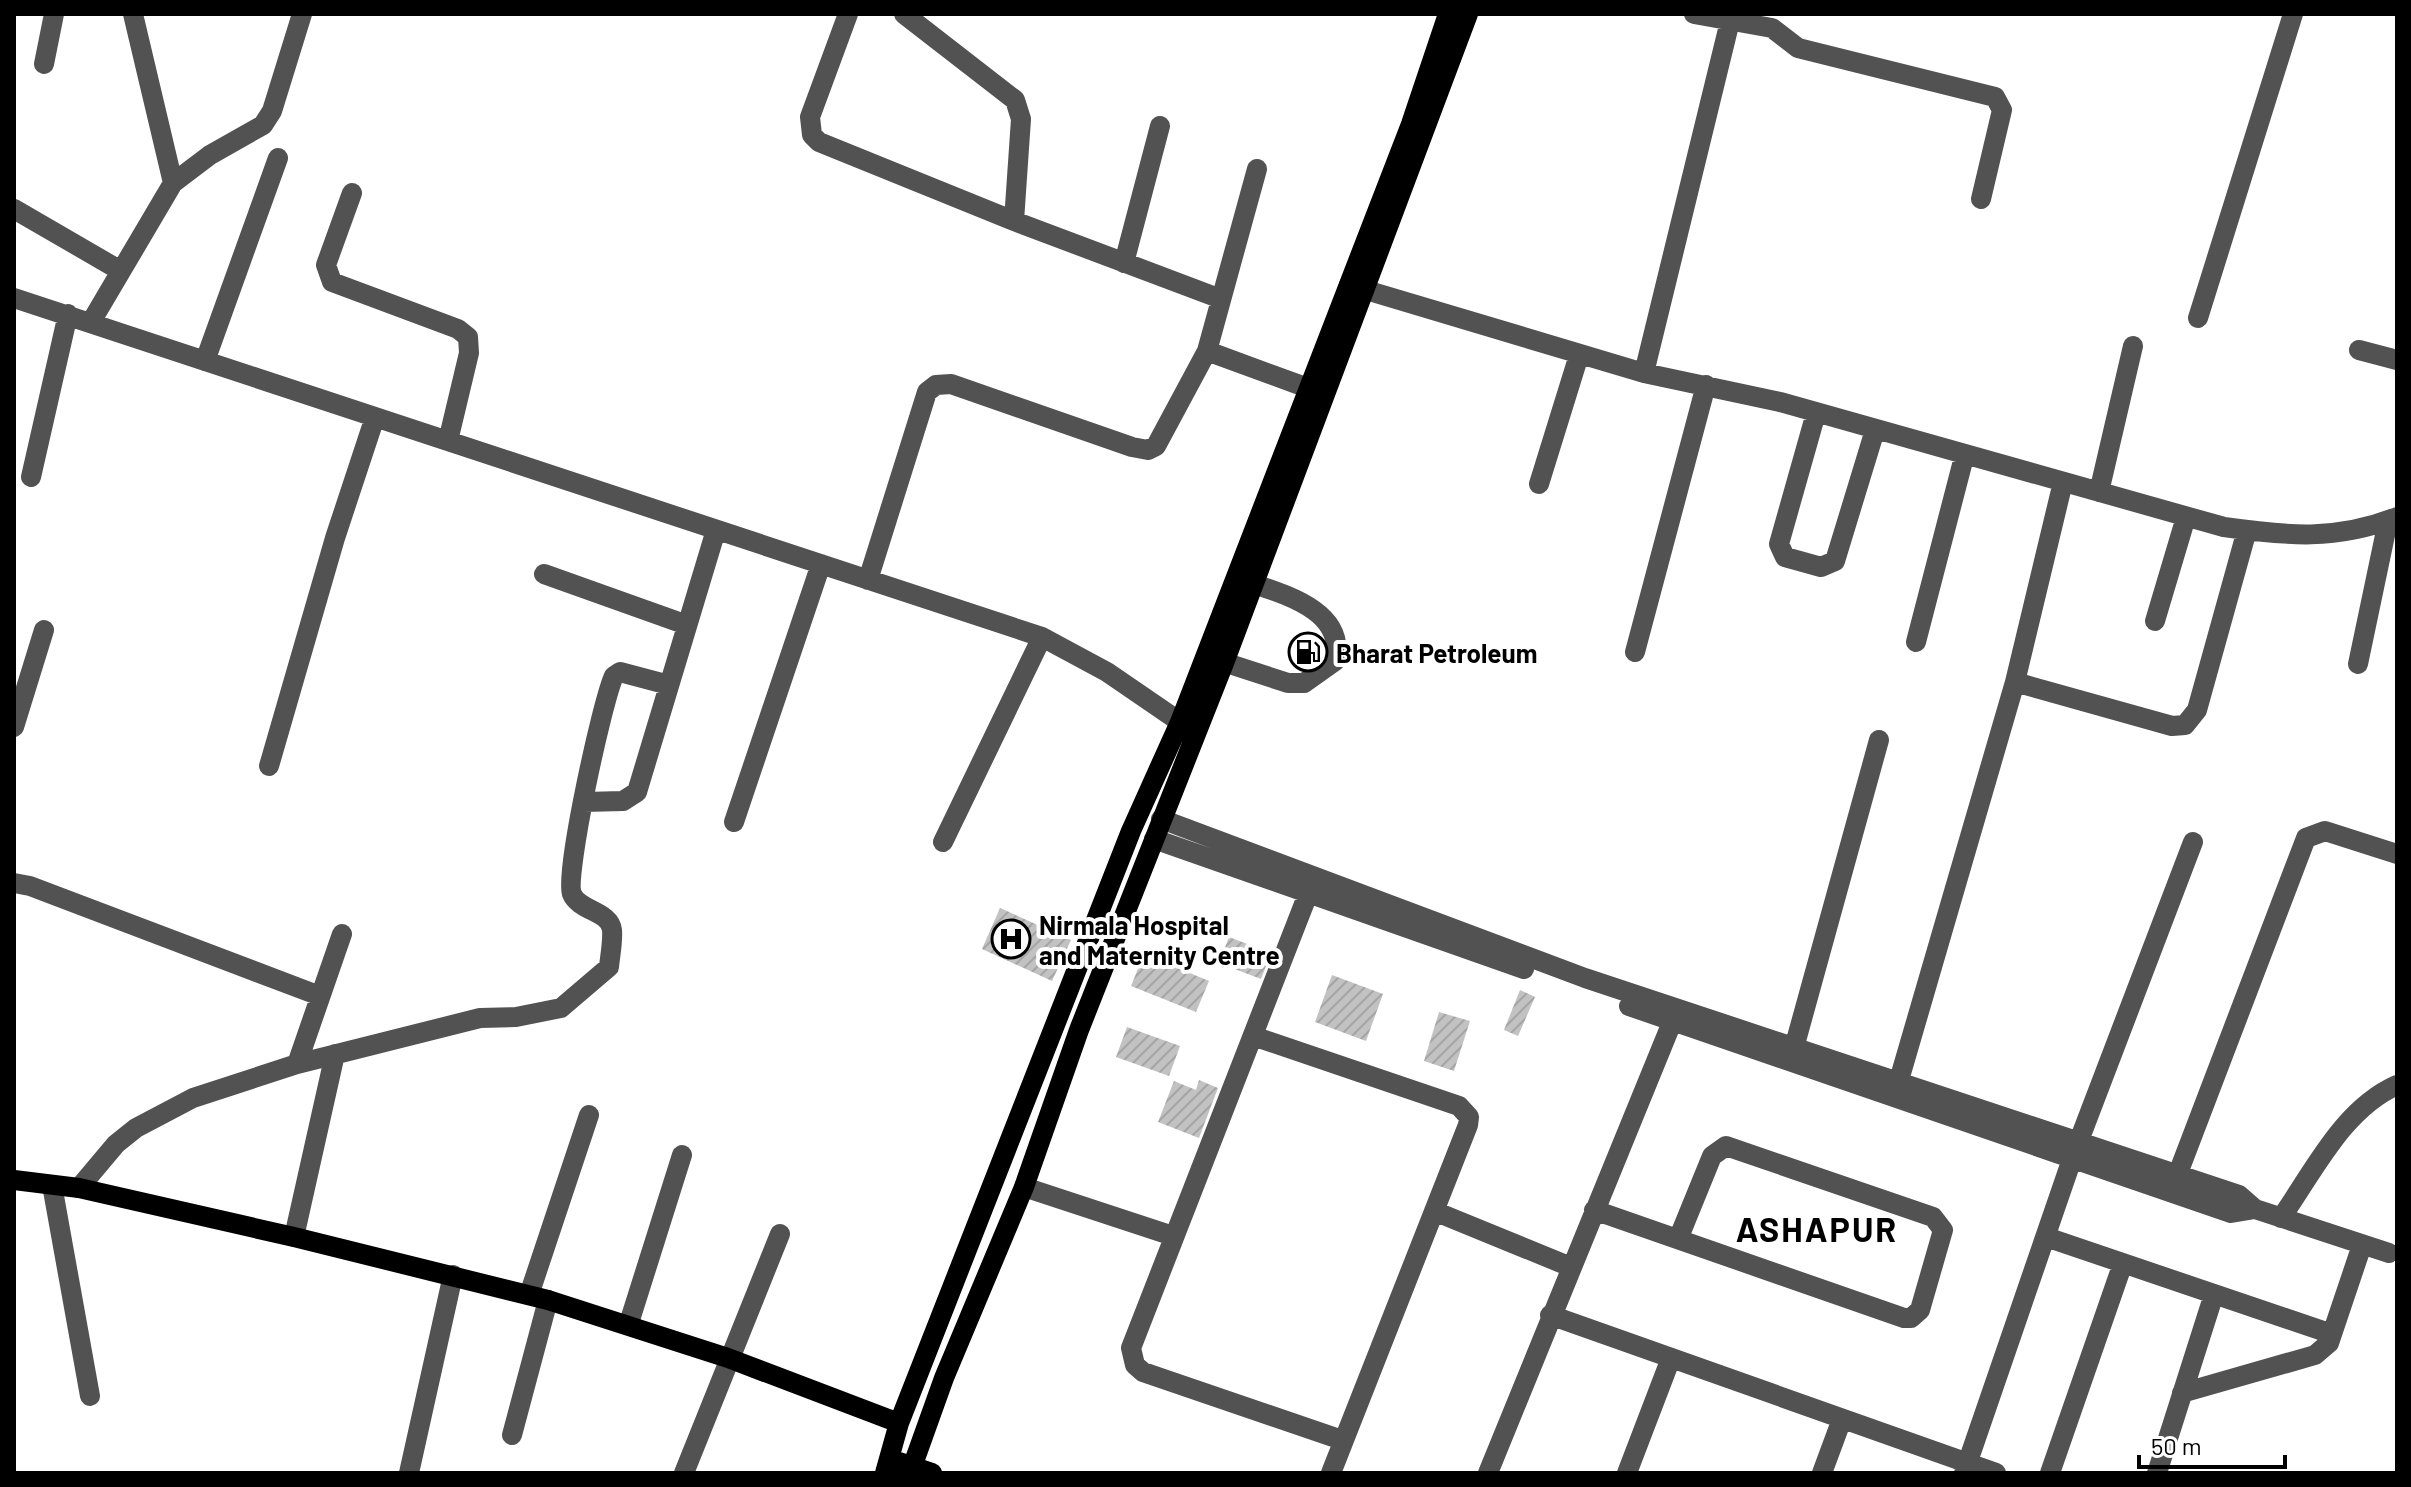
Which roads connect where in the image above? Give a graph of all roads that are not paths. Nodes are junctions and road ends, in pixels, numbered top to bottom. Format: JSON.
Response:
{"nodes":[{"id":1,"x":54,"y":14,"type":"edge"},
{"id":2,"x":133,"y":14,"type":"edge"},
{"id":3,"x":302,"y":14,"type":"edge"},
{"id":4,"x":848,"y":14,"type":"edge"},
{"id":5,"x":904,"y":14,"type":"edge"},
{"id":6,"x":1448,"y":14,"type":"edge"},
{"id":7,"x":1468,"y":14,"type":"edge"},
{"id":8,"x":1694,"y":14,"type":"edge"},
{"id":9,"x":2293,"y":14,"type":"edge"},
{"id":10,"x":1730,"y":21,"type":"junction"},
{"id":11,"x":44,"y":64,"type":"dead end"},
{"id":12,"x":1160,"y":126,"type":"dead end"},
{"id":13,"x":278,"y":158,"type":"dead end"},
{"id":14,"x":1257,"y":169,"type":"dead end"},
{"id":15,"x":173,"y":183,"type":"junction"},
{"id":16,"x":352,"y":193,"type":"dead end"},
{"id":17,"x":1981,"y":199,"type":"dead end"},
{"id":18,"x":14,"y":209,"type":"edge"},
{"id":19,"x":1014,"y":221,"type":"junction"},
{"id":20,"x":1124,"y":263,"type":"junction"},
{"id":21,"x":121,"y":271,"type":"junction"},
{"id":22,"x":1357,"y":287,"type":"junction"},
{"id":23,"x":14,"y":298,"type":"edge"},
{"id":24,"x":1221,"y":299,"type":"junction"},
{"id":25,"x":68,"y":314,"type":"junction"},
{"id":26,"x":2198,"y":318,"type":"dead end"},
{"id":27,"x":91,"y":322,"type":"junction"},
{"id":28,"x":2133,"y":346,"type":"dead end"},
{"id":29,"x":2359,"y":350,"type":"dead end"},
{"id":30,"x":1207,"y":351,"type":"junction"},
{"id":31,"x":1579,"y":355,"type":"junction"},
{"id":32,"x":2397,"y":360,"type":"edge"},
{"id":33,"x":205,"y":361,"type":"junction"},
{"id":34,"x":1644,"y":373,"type":"junction"},
{"id":35,"x":1706,"y":385,"type":"junction"},
{"id":36,"x":1308,"y":388,"type":"junction"},
{"id":37,"x":1816,"y":413,"type":"junction"},
{"id":38,"x":375,"y":417,"type":"junction"},
{"id":39,"x":1875,"y":430,"type":"junction"},
{"id":40,"x":448,"y":441,"type":"junction"},
{"id":41,"x":1964,"y":457,"type":"junction"},
{"id":42,"x":31,"y":477,"type":"dead end"},
{"id":43,"x":2063,"y":482,"type":"junction"},
{"id":44,"x":1539,"y":484,"type":"dead end"},
{"id":45,"x":2099,"y":492,"type":"junction"},
{"id":46,"x":2186,"y":517,"type":"junction"},
{"id":47,"x":2393,"y":519,"type":"edge"},
{"id":48,"x":716,"y":530,"type":"junction"},
{"id":49,"x":2247,"y":530,"type":"junction"},
{"id":50,"x":821,"y":564,"type":"junction"},
{"id":51,"x":544,"y":574,"type":"dead end"},
{"id":52,"x":868,"y":580,"type":"junction"},
{"id":53,"x":1245,"y":580,"type":"junction"},
{"id":54,"x":2155,"y":621,"type":"dead end"},
{"id":55,"x":687,"y":625,"type":"junction"},
{"id":56,"x":44,"y":630,"type":"dead end"},
{"id":57,"x":1042,"y":637,"type":"junction"},
{"id":58,"x":1916,"y":642,"type":"dead end"},
{"id":59,"x":1635,"y":652,"type":"dead end"},
{"id":60,"x":1215,"y":659,"type":"junction"},
{"id":61,"x":2358,"y":664,"type":"dead end"},
{"id":62,"x":2015,"y":682,"type":"junction"},
{"id":63,"x":669,"y":685,"type":"junction"},
{"id":64,"x":16,"y":715,"type":"edge"},
{"id":65,"x":1180,"y":722,"type":"junction"},
{"id":66,"x":1879,"y":740,"type":"dead end"},
{"id":67,"x":269,"y":766,"type":"dead end"},
{"id":68,"x":584,"y":802,"type":"junction"},
{"id":69,"x":734,"y":822,"type":"dead end"},
{"id":70,"x":1158,"y":829,"type":"junction"},
{"id":71,"x":943,"y":842,"type":"dead end"},
{"id":72,"x":2193,"y":842,"type":"dead end"},
{"id":73,"x":2397,"y":854,"type":"edge"},
{"id":74,"x":14,"y":883,"type":"edge"},
{"id":75,"x":1312,"y":884,"type":"junction"},
{"id":76,"x":342,"y":934,"type":"dead end"},
{"id":77,"x":320,"y":996,"type":"junction"},
{"id":78,"x":1675,"y":1015,"type":"junction"},
{"id":79,"x":1253,"y":1036,"type":"junction"},
{"id":80,"x":1794,"y":1048,"type":"junction"},
{"id":81,"x":335,"y":1054,"type":"junction"},
{"id":82,"x":297,"y":1064,"type":"junction"},
{"id":83,"x":2397,"y":1085,"type":"edge"},
{"id":84,"x":1896,"y":1091,"type":"junction"},
{"id":85,"x":589,"y":1115,"type":"dead end"},
{"id":86,"x":2075,"y":1152,"type":"junction"},
{"id":87,"x":682,"y":1155,"type":"dead end"},
{"id":88,"x":2177,"y":1176,"type":"junction"},
{"id":89,"x":14,"y":1180,"type":"edge"},
{"id":90,"x":52,"y":1185,"type":"junction"},
{"id":91,"x":1024,"y":1187,"type":"junction"},
{"id":92,"x":79,"y":1188,"type":"junction"},
{"id":93,"x":2255,"y":1209,"type":"junction"},
{"id":94,"x":1594,"y":1210,"type":"junction"},
{"id":95,"x":1434,"y":1211,"type":"junction"},
{"id":96,"x":2281,"y":1218,"type":"junction"},
{"id":97,"x":780,"y":1234,"type":"dead end"},
{"id":98,"x":1173,"y":1236,"type":"junction"},
{"id":99,"x":294,"y":1237,"type":"junction"},
{"id":100,"x":1679,"y":1237,"type":"junction"},
{"id":101,"x":2046,"y":1237,"type":"junction"},
{"id":102,"x":2362,"y":1245,"type":"junction"},
{"id":103,"x":2389,"y":1253,"type":"dead end"},
{"id":104,"x":2123,"y":1263,"type":"junction"},
{"id":105,"x":1571,"y":1267,"type":"junction"},
{"id":106,"x":453,"y":1275,"type":"junction"},
{"id":107,"x":2214,"y":1294,"type":"junction"},
{"id":108,"x":539,"y":1298,"type":"junction"},
{"id":109,"x":1550,"y":1315,"type":"junction"},
{"id":110,"x":629,"y":1323,"type":"junction"},
{"id":111,"x":2332,"y":1334,"type":"junction"},
{"id":112,"x":728,"y":1358,"type":"junction"},
{"id":113,"x":1671,"y":1358,"type":"junction"},
{"id":114,"x":921,"y":1368,"type":"junction"},
{"id":115,"x":944,"y":1378,"type":"junction"},
{"id":116,"x":2182,"y":1393,"type":"junction"},
{"id":117,"x":90,"y":1396,"type":"dead end"},
{"id":118,"x":1842,"y":1419,"type":"junction"},
{"id":119,"x":899,"y":1423,"type":"junction"},
{"id":120,"x":512,"y":1435,"type":"dead end"},
{"id":121,"x":1342,"y":1440,"type":"junction"},
{"id":122,"x":886,"y":1466,"type":"edge"},
{"id":123,"x":1966,"y":1468,"type":"edge"},
{"id":124,"x":918,"y":1471,"type":"edge"},
{"id":125,"x":409,"y":1473,"type":"edge"},
{"id":126,"x":684,"y":1473,"type":"edge"},
{"id":127,"x":1331,"y":1473,"type":"edge"},
{"id":128,"x":1488,"y":1473,"type":"edge"},
{"id":129,"x":1627,"y":1473,"type":"edge"},
{"id":130,"x":1822,"y":1473,"type":"edge"},
{"id":131,"x":1996,"y":1473,"type":"edge"},
{"id":132,"x":2050,"y":1473,"type":"edge"},
{"id":133,"x":2157,"y":1473,"type":"edge"}],
"edges":[{"from":1,"to":11,"type":"street"},
{"from":2,"to":15,"type":"street"},
{"from":3,"to":15,"type":"street"},
{"from":4,"to":19,"type":"street"},
{"from":5,"to":19,"type":"street"},
{"from":6,"to":22,"type":"main road"},
{"from":7,"to":22,"type":"main road"},
{"from":8,"to":10,"type":"street"},
{"from":9,"to":26,"type":"street"},
{"from":10,"to":17,"type":"street"},
{"from":10,"to":34,"type":"street"},
{"from":12,"to":20,"type":"street"},
{"from":13,"to":33,"type":"street"},
{"from":14,"to":24,"type":"street"},
{"from":15,"to":21,"type":"street"},
{"from":16,"to":40,"type":"street"},
{"from":18,"to":21,"type":"street"},
{"from":19,"to":20,"type":"street"},
{"from":20,"to":24,"type":"street"},
{"from":21,"to":27,"type":"street"},
{"from":22,"to":31,"type":"street"},
{"from":22,"to":36,"type":"main road"},
{"from":22,"to":53,"type":"main road"},
{"from":23,"to":25,"type":"street"},
{"from":24,"to":30,"type":"street"},
{"from":25,"to":27,"type":"street"},
{"from":25,"to":42,"type":"street"},
{"from":27,"to":33,"type":"street"},
{"from":28,"to":45,"type":"street"},
{"from":29,"to":32,"type":"street"},
{"from":30,"to":36,"type":"street"},
{"from":30,"to":52,"type":"street"},
{"from":31,"to":34,"type":"street"},
{"from":31,"to":44,"type":"street"},
{"from":33,"to":38,"type":"street"},
{"from":34,"to":35,"type":"street"},
{"from":35,"to":37,"type":"street"},
{"from":35,"to":59,"type":"street"},
{"from":36,"to":53,"type":"main road"},
{"from":37,"to":39,"type":"street"},
{"from":37,"to":39,"type":"street"},
{"from":38,"to":40,"type":"street"},
{"from":38,"to":67,"type":"street"},
{"from":39,"to":41,"type":"street"},
{"from":40,"to":48,"type":"street"},
{"from":41,"to":43,"type":"street"},
{"from":41,"to":58,"type":"street"},
{"from":43,"to":45,"type":"street"},
{"from":43,"to":62,"type":"street"},
{"from":45,"to":46,"type":"street"},
{"from":46,"to":49,"type":"street"},
{"from":46,"to":54,"type":"street"},
{"from":47,"to":49,"type":"street"},
{"from":47,"to":61,"type":"street"},
{"from":48,"to":50,"type":"street"},
{"from":48,"to":55,"type":"street"},
{"from":49,"to":62,"type":"street"},
{"from":50,"to":52,"type":"street"},
{"from":50,"to":69,"type":"street"},
{"from":51,"to":55,"type":"street"},
{"from":52,"to":57,"type":"street"},
{"from":53,"to":60,"type":"main road"},
{"from":53,"to":60,"type":"street"},
{"from":55,"to":63,"type":"street"},
{"from":56,"to":64,"type":"street"},
{"from":57,"to":65,"type":"street"},
{"from":57,"to":71,"type":"street"},
{"from":60,"to":65,"type":"main road"},
{"from":60,"to":70,"type":"main road"},
{"from":62,"to":84,"type":"street"},
{"from":63,"to":68,"type":"street"},
{"from":63,"to":68,"type":"street"},
{"from":65,"to":114,"type":"main road"},
{"from":66,"to":80,"type":"street"},
{"from":68,"to":81,"type":"street"},
{"from":70,"to":75,"type":"street"},
{"from":70,"to":91,"type":"main road"},
{"from":72,"to":86,"type":"street"},
{"from":73,"to":88,"type":"street"},
{"from":74,"to":77,"type":"street"},
{"from":75,"to":78,"type":"street"},
{"from":75,"to":79,"type":"street"},
{"from":76,"to":77,"type":"street"},
{"from":77,"to":82,"type":"street"},
{"from":78,"to":80,"type":"street"},
{"from":78,"to":84,"type":"street"},
{"from":78,"to":94,"type":"street"},
{"from":79,"to":95,"type":"street"},
{"from":79,"to":98,"type":"street"},
{"from":80,"to":84,"type":"street"},
{"from":81,"to":82,"type":"street"},
{"from":81,"to":99,"type":"street"},
{"from":82,"to":92,"type":"street"},
{"from":83,"to":96,"type":"street"},
{"from":84,"to":86,"type":"street"},
{"from":85,"to":108,"type":"street"},
{"from":86,"to":88,"type":"street"},
{"from":86,"to":93,"type":"street"},
{"from":86,"to":101,"type":"street"},
{"from":87,"to":110,"type":"street"},
{"from":88,"to":93,"type":"street"},
{"from":89,"to":90,"type":"main road"},
{"from":90,"to":92,"type":"main road"},
{"from":90,"to":117,"type":"street"},
{"from":91,"to":98,"type":"street"},
{"from":91,"to":115,"type":"main road"},
{"from":92,"to":99,"type":"main road"},
{"from":93,"to":96,"type":"street"},
{"from":94,"to":100,"type":"street"},
{"from":94,"to":105,"type":"street"},
{"from":95,"to":105,"type":"street"},
{"from":95,"to":121,"type":"street"},
{"from":96,"to":102,"type":"street"},
{"from":97,"to":112,"type":"street"},
{"from":98,"to":121,"type":"street"},
{"from":99,"to":106,"type":"main road"},
{"from":100,"to":100,"type":"street"},
{"from":101,"to":104,"type":"street"},
{"from":101,"to":123,"type":"street"},
{"from":102,"to":103,"type":"street"},
{"from":102,"to":111,"type":"street"},
{"from":104,"to":107,"type":"street"},
{"from":104,"to":132,"type":"street"},
{"from":105,"to":109,"type":"street"},
{"from":106,"to":108,"type":"main road"},
{"from":106,"to":125,"type":"street"},
{"from":107,"to":111,"type":"street"},
{"from":107,"to":116,"type":"street"},
{"from":108,"to":110,"type":"main road"},
{"from":108,"to":120,"type":"street"},
{"from":109,"to":113,"type":"street"},
{"from":109,"to":128,"type":"street"},
{"from":110,"to":112,"type":"main road"},
{"from":111,"to":116,"type":"street"},
{"from":112,"to":119,"type":"main road"},
{"from":112,"to":126,"type":"street"},
{"from":113,"to":118,"type":"street"},
{"from":113,"to":129,"type":"street"},
{"from":114,"to":115,"type":"main road"},
{"from":114,"to":119,"type":"main road"},
{"from":115,"to":124,"type":"main road"},
{"from":116,"to":133,"type":"street"},
{"from":118,"to":123,"type":"street"},
{"from":118,"to":130,"type":"street"},
{"from":119,"to":122,"type":"main road"},
{"from":121,"to":127,"type":"street"},
{"from":122,"to":124,"type":"main road"},
{"from":123,"to":131,"type":"street"}]}
